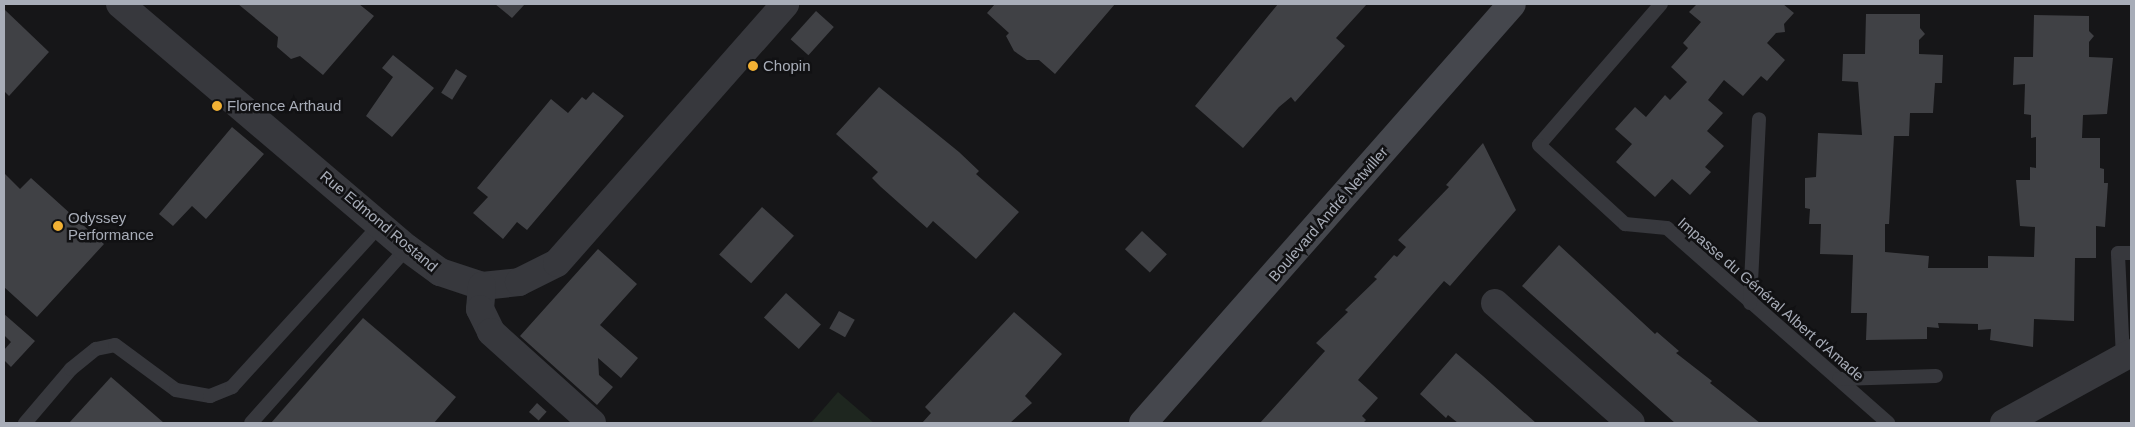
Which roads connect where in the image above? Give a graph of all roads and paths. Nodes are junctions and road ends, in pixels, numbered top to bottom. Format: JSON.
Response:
{"nodes":[{"id":1,"x":120,"y":4,"type":"edge"},
{"id":2,"x":783,"y":4,"type":"edge"},
{"id":3,"x":1512,"y":4,"type":"edge"},
{"id":4,"x":1661,"y":4,"type":"edge"},
{"id":5,"x":1759,"y":119,"type":"dead end"},
{"id":6,"x":381,"y":224,"type":"junction"},
{"id":7,"x":408,"y":248,"type":"junction"},
{"id":8,"x":2131,"y":253,"type":"edge"},
{"id":9,"x":482,"y":286,"type":"junction"},
{"id":10,"x":1750,"y":303,"type":"junction"},
{"id":11,"x":1495,"y":304,"type":"dead end"},
{"id":12,"x":2127,"y":355,"type":"edge"},
{"id":13,"x":1936,"y":376,"type":"dead end"},
{"id":14,"x":1839,"y":379,"type":"junction"},
{"id":15,"x":25,"y":423,"type":"edge"},
{"id":16,"x":251,"y":423,"type":"edge"},
{"id":17,"x":592,"y":423,"type":"edge"},
{"id":18,"x":1143,"y":423,"type":"edge"},
{"id":19,"x":1630,"y":423,"type":"edge"},
{"id":20,"x":1888,"y":423,"type":"edge"},
{"id":21,"x":2004,"y":423,"type":"edge"}],
"edges":[{"from":1,"to":6,"type":"street","name":"Rue Edmond Rostand"},
{"from":2,"to":9,"type":"street","name":"Rue Edmond Rostand"},
{"from":3,"to":18,"type":"main road","name":"Boulevard André Netwiller"},
{"from":4,"to":10,"type":"lane","name":"Impasse du Général Albert d'Amade"},
{"from":5,"to":10,"type":"lane"},
{"from":6,"to":7,"type":"street","name":"Rue Edmond Rostand"},
{"from":6,"to":15,"type":"lane"},
{"from":7,"to":9,"type":"street","name":"Rue Edmond Rostand"},
{"from":7,"to":16,"type":"lane"},
{"from":8,"to":12,"type":"lane"},
{"from":9,"to":17,"type":"street"},
{"from":10,"to":14,"type":"lane","name":"Impasse du Général Albert d'Amade"},
{"from":11,"to":19,"type":"street"},
{"from":12,"to":21,"type":"street"},
{"from":13,"to":14,"type":"lane"},
{"from":14,"to":20,"type":"lane","name":"Impasse du Général Albert d'Amade"}]}
